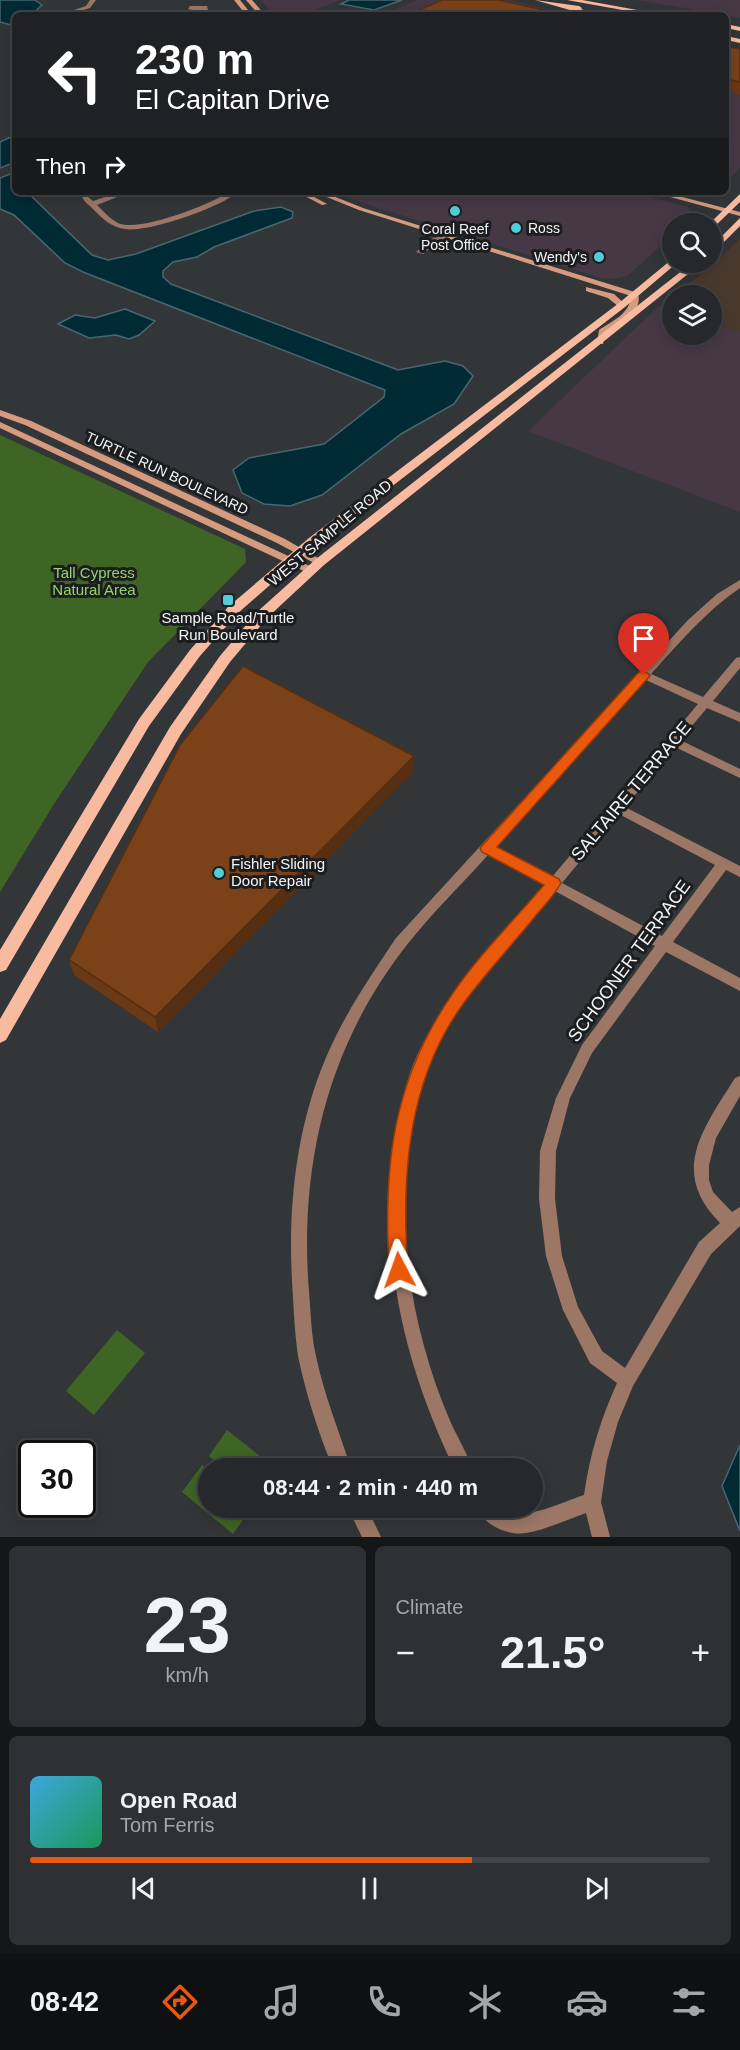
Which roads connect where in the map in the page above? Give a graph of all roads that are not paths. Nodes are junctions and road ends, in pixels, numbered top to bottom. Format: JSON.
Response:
{"nodes":[{"id":1,"x":237,"y":0,"type":"edge"},
{"id":2,"x":249,"y":0,"type":"edge"},
{"id":3,"x":536,"y":0,"type":"edge"},
{"id":4,"x":560,"y":0,"type":"edge"},
{"id":5,"x":570,"y":0,"type":"edge"},
{"id":6,"x":92,"y":2,"type":"edge"},
{"id":7,"x":83,"y":8,"type":"edge"},
{"id":8,"x":247,"y":12,"type":"edge"},
{"id":9,"x":259,"y":12,"type":"edge"},
{"id":10,"x":583,"y":12,"type":"edge"},
{"id":11,"x":596,"y":12,"type":"edge"},
{"id":12,"x":619,"y":12,"type":"edge"},
{"id":13,"x":644,"y":12,"type":"edge"},
{"id":14,"x":84,"y":195,"type":"edge"},
{"id":15,"x":118,"y":195,"type":"edge"},
{"id":16,"x":230,"y":195,"type":"edge"},
{"id":17,"x":306,"y":195,"type":"edge"},
{"id":18,"x":324,"y":195,"type":"edge"},
{"id":19,"x":671,"y":195,"type":"edge"},
{"id":20,"x":695,"y":195,"type":"edge"},
{"id":21,"x":740,"y":197,"type":"edge"},
{"id":22,"x":92,"y":204,"type":"junction"},
{"id":23,"x":733,"y":207,"type":"edge"},
{"id":24,"x":740,"y":214,"type":"edge"},
{"id":25,"x":740,"y":221,"type":"edge"},
{"id":26,"x":436,"y":240,"type":"junction"},
{"id":27,"x":448,"y":240,"type":"junction"},
{"id":28,"x":722,"y":240,"type":"edge"},
{"id":29,"x":662,"y":272,"type":"edge"},
{"id":30,"x":685,"y":273,"type":"edge"},
{"id":31,"x":635,"y":295,"type":"junction"},
{"id":32,"x":622,"y":305,"type":"junction"},
{"id":33,"x":600,"y":342,"type":"junction"},
{"id":34,"x":507,"y":392,"type":"junction"},
{"id":35,"x":511,"y":412,"type":"junction"},
{"id":36,"x":0,"y":413,"type":"edge"},
{"id":37,"x":0,"y":425,"type":"edge"},
{"id":38,"x":295,"y":556,"type":"junction"},
{"id":39,"x":315,"y":566,"type":"junction"},
{"id":40,"x":740,"y":583,"type":"edge"},
{"id":41,"x":738,"y":666,"type":"edge"},
{"id":42,"x":644,"y":675,"type":"junction"},
{"id":43,"x":705,"y":702,"type":"junction"},
{"id":44,"x":740,"y":718,"type":"edge"},
{"id":45,"x":672,"y":741,"type":"junction"},
{"id":46,"x":740,"y":774,"type":"edge"},
{"id":47,"x":617,"y":808,"type":"junction"},
{"id":48,"x":487,"y":848,"type":"junction"},
{"id":49,"x":724,"y":863,"type":"junction"},
{"id":50,"x":740,"y":872,"type":"edge"},
{"id":51,"x":554,"y":883,"type":"junction"},
{"id":52,"x":665,"y":944,"type":"junction"},
{"id":53,"x":0,"y":965,"type":"edge"},
{"id":54,"x":740,"y":985,"type":"edge"},
{"id":55,"x":0,"y":1035,"type":"edge"},
{"id":56,"x":740,"y":1083,"type":"edge"},
{"id":57,"x":735,"y":1218,"type":"edge"},
{"id":58,"x":627,"y":1380,"type":"junction"},
{"id":59,"x":338,"y":1458,"type":"edge"},
{"id":60,"x":459,"y":1458,"type":"edge"},
{"id":61,"x":591,"y":1502,"type":"junction"},
{"id":62,"x":362,"y":1518,"type":"edge"},
{"id":63,"x":499,"y":1518,"type":"edge"},
{"id":64,"x":542,"y":1518,"type":"edge"},
{"id":65,"x":543,"y":1518,"type":"edge"},
{"id":66,"x":372,"y":1537,"type":"edge"},
{"id":67,"x":601,"y":1537,"type":"edge"}],
"edges":[{"from":1,"to":8,"type":"street"},
{"from":2,"to":9,"type":"street"},
{"from":3,"to":10,"type":"main road"},
{"from":3,"to":11,"type":"main road"},
{"from":4,"to":12,"type":"main road"},
{"from":5,"to":13,"type":"main road"},
{"from":6,"to":7,"type":"street"},
{"from":14,"to":22,"type":"street"},
{"from":15,"to":22,"type":"street"},
{"from":16,"to":22,"type":"street"},
{"from":17,"to":26,"type":"street"},
{"from":18,"to":27,"type":"street"},
{"from":19,"to":23,"type":"street"},
{"from":20,"to":23,"type":"street"},
{"from":21,"to":23,"type":"main road"},
{"from":23,"to":24,"type":"street"},
{"from":25,"to":28,"type":"main road"},
{"from":26,"to":27,"type":"street"},
{"from":26,"to":27,"type":"street"},
{"from":27,"to":31,"type":"street"},
{"from":27,"to":32,"type":"street"},
{"from":29,"to":31,"type":"main road","name":"WEST SAMPLE ROAD"},
{"from":30,"to":33,"type":"main road","name":"WEST SAMPLE ROAD"},
{"from":31,"to":32,"type":"main road","name":"WEST SAMPLE ROAD"},
{"from":31,"to":33,"type":"street"},
{"from":32,"to":34,"type":"main road","name":"WEST SAMPLE ROAD"},
{"from":33,"to":35,"type":"main road","name":"WEST SAMPLE ROAD"},
{"from":34,"to":35,"type":"main road"},
{"from":34,"to":38,"type":"main road","name":"WEST SAMPLE ROAD"},
{"from":35,"to":39,"type":"main road","name":"WEST SAMPLE ROAD"},
{"from":36,"to":38,"type":"street","name":"TURTLE RUN BOULEVARD"},
{"from":37,"to":38,"type":"street","name":"TURTLE RUN BOULEVARD"},
{"from":38,"to":39,"type":"street","name":"TURTLE RUN BOULEVARD"},
{"from":38,"to":53,"type":"main road","name":"WEST SAMPLE ROAD"},
{"from":39,"to":55,"type":"main road","name":"WEST SAMPLE ROAD"},
{"from":40,"to":42,"type":"street"},
{"from":41,"to":43,"type":"street","name":"SALTAIRE TERRACE"},
{"from":42,"to":43,"type":"street"},
{"from":42,"to":48,"type":"street"},
{"from":43,"to":44,"type":"street"},
{"from":43,"to":45,"type":"street","name":"SALTAIRE TERRACE"},
{"from":45,"to":46,"type":"street"},
{"from":45,"to":47,"type":"street","name":"SALTAIRE TERRACE"},
{"from":47,"to":49,"type":"street"},
{"from":47,"to":51,"type":"street","name":"SALTAIRE TERRACE"},
{"from":48,"to":51,"type":"street"},
{"from":48,"to":59,"type":"street"},
{"from":49,"to":50,"type":"street"},
{"from":49,"to":52,"type":"street","name":"SCHOONER TERRACE"},
{"from":51,"to":52,"type":"street"},
{"from":51,"to":60,"type":"street","name":"SALTAIRE TERRACE"},
{"from":52,"to":54,"type":"street"},
{"from":52,"to":58,"type":"street","name":"SCHOONER TERRACE"},
{"from":56,"to":57,"type":"street"},
{"from":57,"to":58,"type":"street"},
{"from":58,"to":61,"type":"street"},
{"from":61,"to":65,"type":"street"},
{"from":61,"to":67,"type":"street"},
{"from":62,"to":66,"type":"street"},
{"from":63,"to":64,"type":"street"}]}
